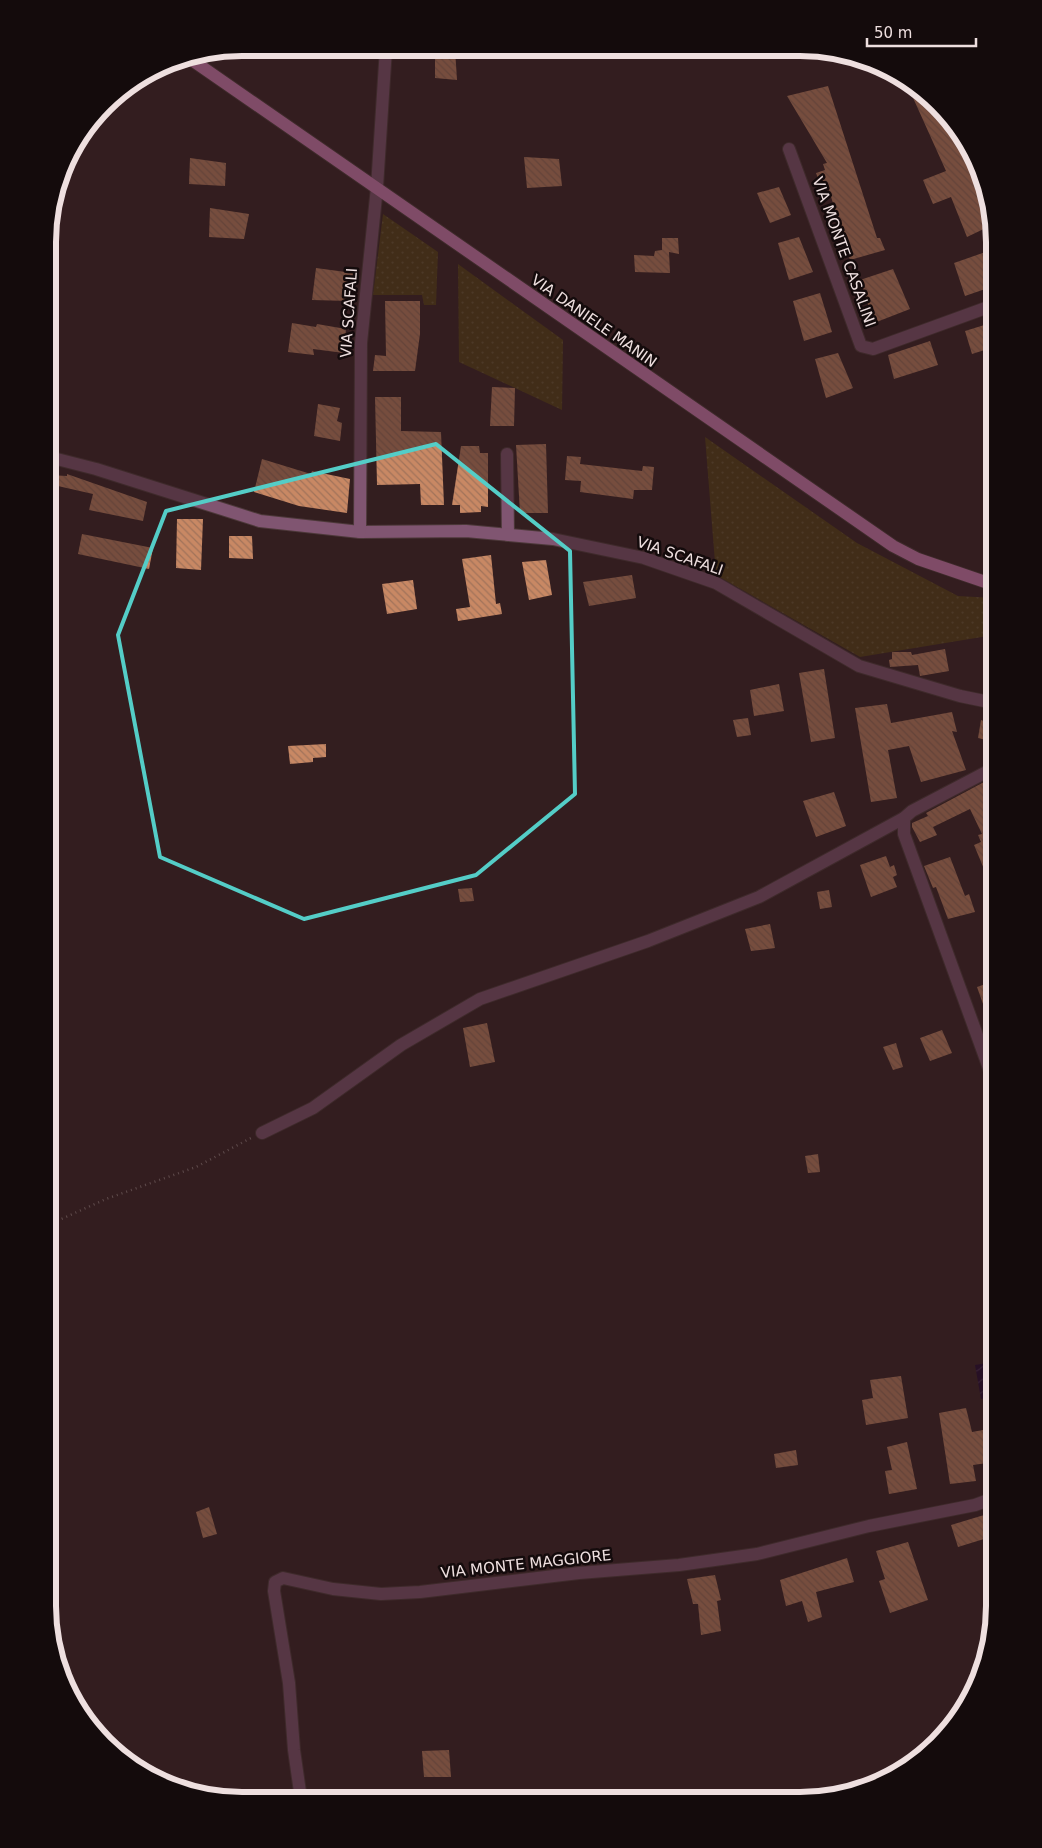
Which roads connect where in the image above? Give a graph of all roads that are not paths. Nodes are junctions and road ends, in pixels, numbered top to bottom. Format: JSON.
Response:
{"nodes":[{"id":1,"x":385,"y":56,"type":"edge"},
{"id":2,"x":196,"y":63,"type":"edge"},
{"id":3,"x":789,"y":149,"type":"dead end"},
{"id":4,"x":377,"y":187,"type":"junction"},
{"id":5,"x":986,"y":308,"type":"edge"},
{"id":6,"x":507,"y":454,"type":"dead end"},
{"id":7,"x":56,"y":459,"type":"edge"},
{"id":8,"x":360,"y":532,"type":"junction"},
{"id":9,"x":508,"y":535,"type":"junction"},
{"id":10,"x":986,"y":582,"type":"edge"},
{"id":11,"x":986,"y":701,"type":"edge"},
{"id":12,"x":986,"y":772,"type":"edge"},
{"id":13,"x":904,"y":818,"type":"junction"},
{"id":14,"x":986,"y":1060,"type":"edge"},
{"id":15,"x":262,"y":1133,"type":"road end"},
{"id":16,"x":986,"y":1501,"type":"edge"},
{"id":17,"x":300,"y":1792,"type":"edge"}],
"edges":[{"from":1,"to":4,"type":"street","name":"VIA SCAFALI"},
{"from":2,"to":4,"type":"main road","name":"VIA DANIELE MANIN"},
{"from":3,"to":5,"type":"street","name":"VIA MONTE CASALINI"},
{"from":4,"to":8,"type":"street","name":"VIA SCAFALI"},
{"from":4,"to":10,"type":"main road","name":"VIA DANIELE MANIN"},
{"from":6,"to":9,"type":"street"},
{"from":7,"to":8,"type":"street","name":"VIA SCAFALI"},
{"from":8,"to":9,"type":"street","name":"VIA SCAFALI"},
{"from":9,"to":11,"type":"street","name":"VIA SCAFALI"},
{"from":12,"to":13,"type":"street"},
{"from":13,"to":14,"type":"street"},
{"from":13,"to":15,"type":"street"},
{"from":16,"to":17,"type":"street","name":"VIA MONTE MAGGIORE"}]}
